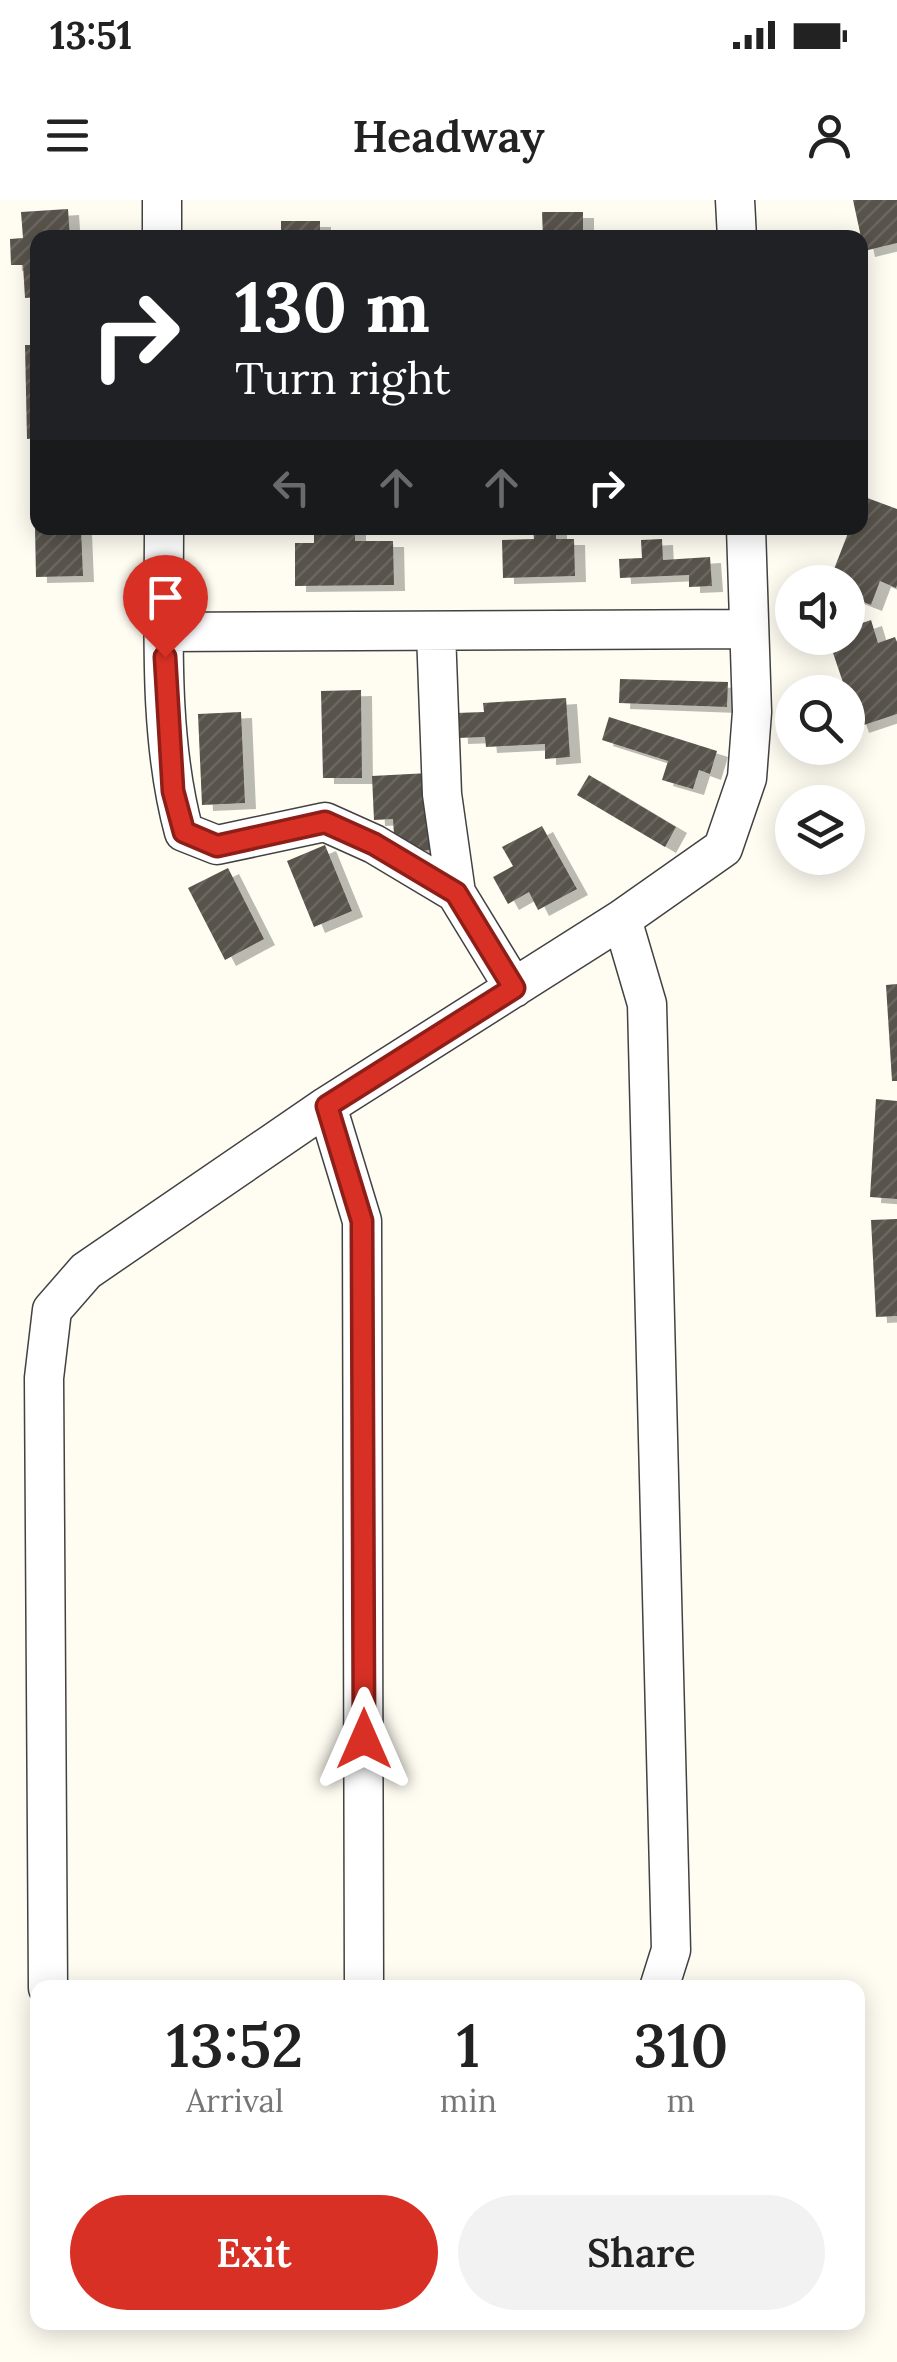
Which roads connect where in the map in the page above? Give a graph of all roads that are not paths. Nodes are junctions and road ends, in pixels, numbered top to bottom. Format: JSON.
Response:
{"nodes":[{"id":1,"x":162,"y":200,"type":"edge"},
{"id":2,"x":736,"y":200,"type":"edge"},
{"id":3,"x":162,"y":230,"type":"edge"},
{"id":4,"x":737,"y":230,"type":"edge"},
{"id":5,"x":164,"y":535,"type":"edge"},
{"id":6,"x":746,"y":535,"type":"edge"},
{"id":7,"x":749,"y":630,"type":"junction"},
{"id":8,"x":436,"y":632,"type":"junction"},
{"id":9,"x":165,"y":645,"type":"junction"},
{"id":10,"x":456,"y":893,"type":"junction"},
{"id":11,"x":622,"y":920,"type":"junction"},
{"id":12,"x":514,"y":988,"type":"junction"},
{"id":13,"x":327,"y":1106,"type":"junction"},
{"id":14,"x":48,"y":1980,"type":"edge"},
{"id":15,"x":364,"y":1980,"type":"edge"},
{"id":16,"x":662,"y":1980,"type":"edge"}],
"edges":[{"from":1,"to":3,"type":"street"},
{"from":2,"to":4,"type":"street"},
{"from":5,"to":9,"type":"street"},
{"from":6,"to":7,"type":"street"},
{"from":7,"to":8,"type":"street"},
{"from":7,"to":11,"type":"street"},
{"from":8,"to":9,"type":"street"},
{"from":8,"to":10,"type":"street"},
{"from":9,"to":10,"type":"street"},
{"from":10,"to":12,"type":"street"},
{"from":11,"to":12,"type":"street"},
{"from":11,"to":16,"type":"street"},
{"from":12,"to":13,"type":"street"},
{"from":13,"to":14,"type":"street"},
{"from":13,"to":15,"type":"street"}]}
